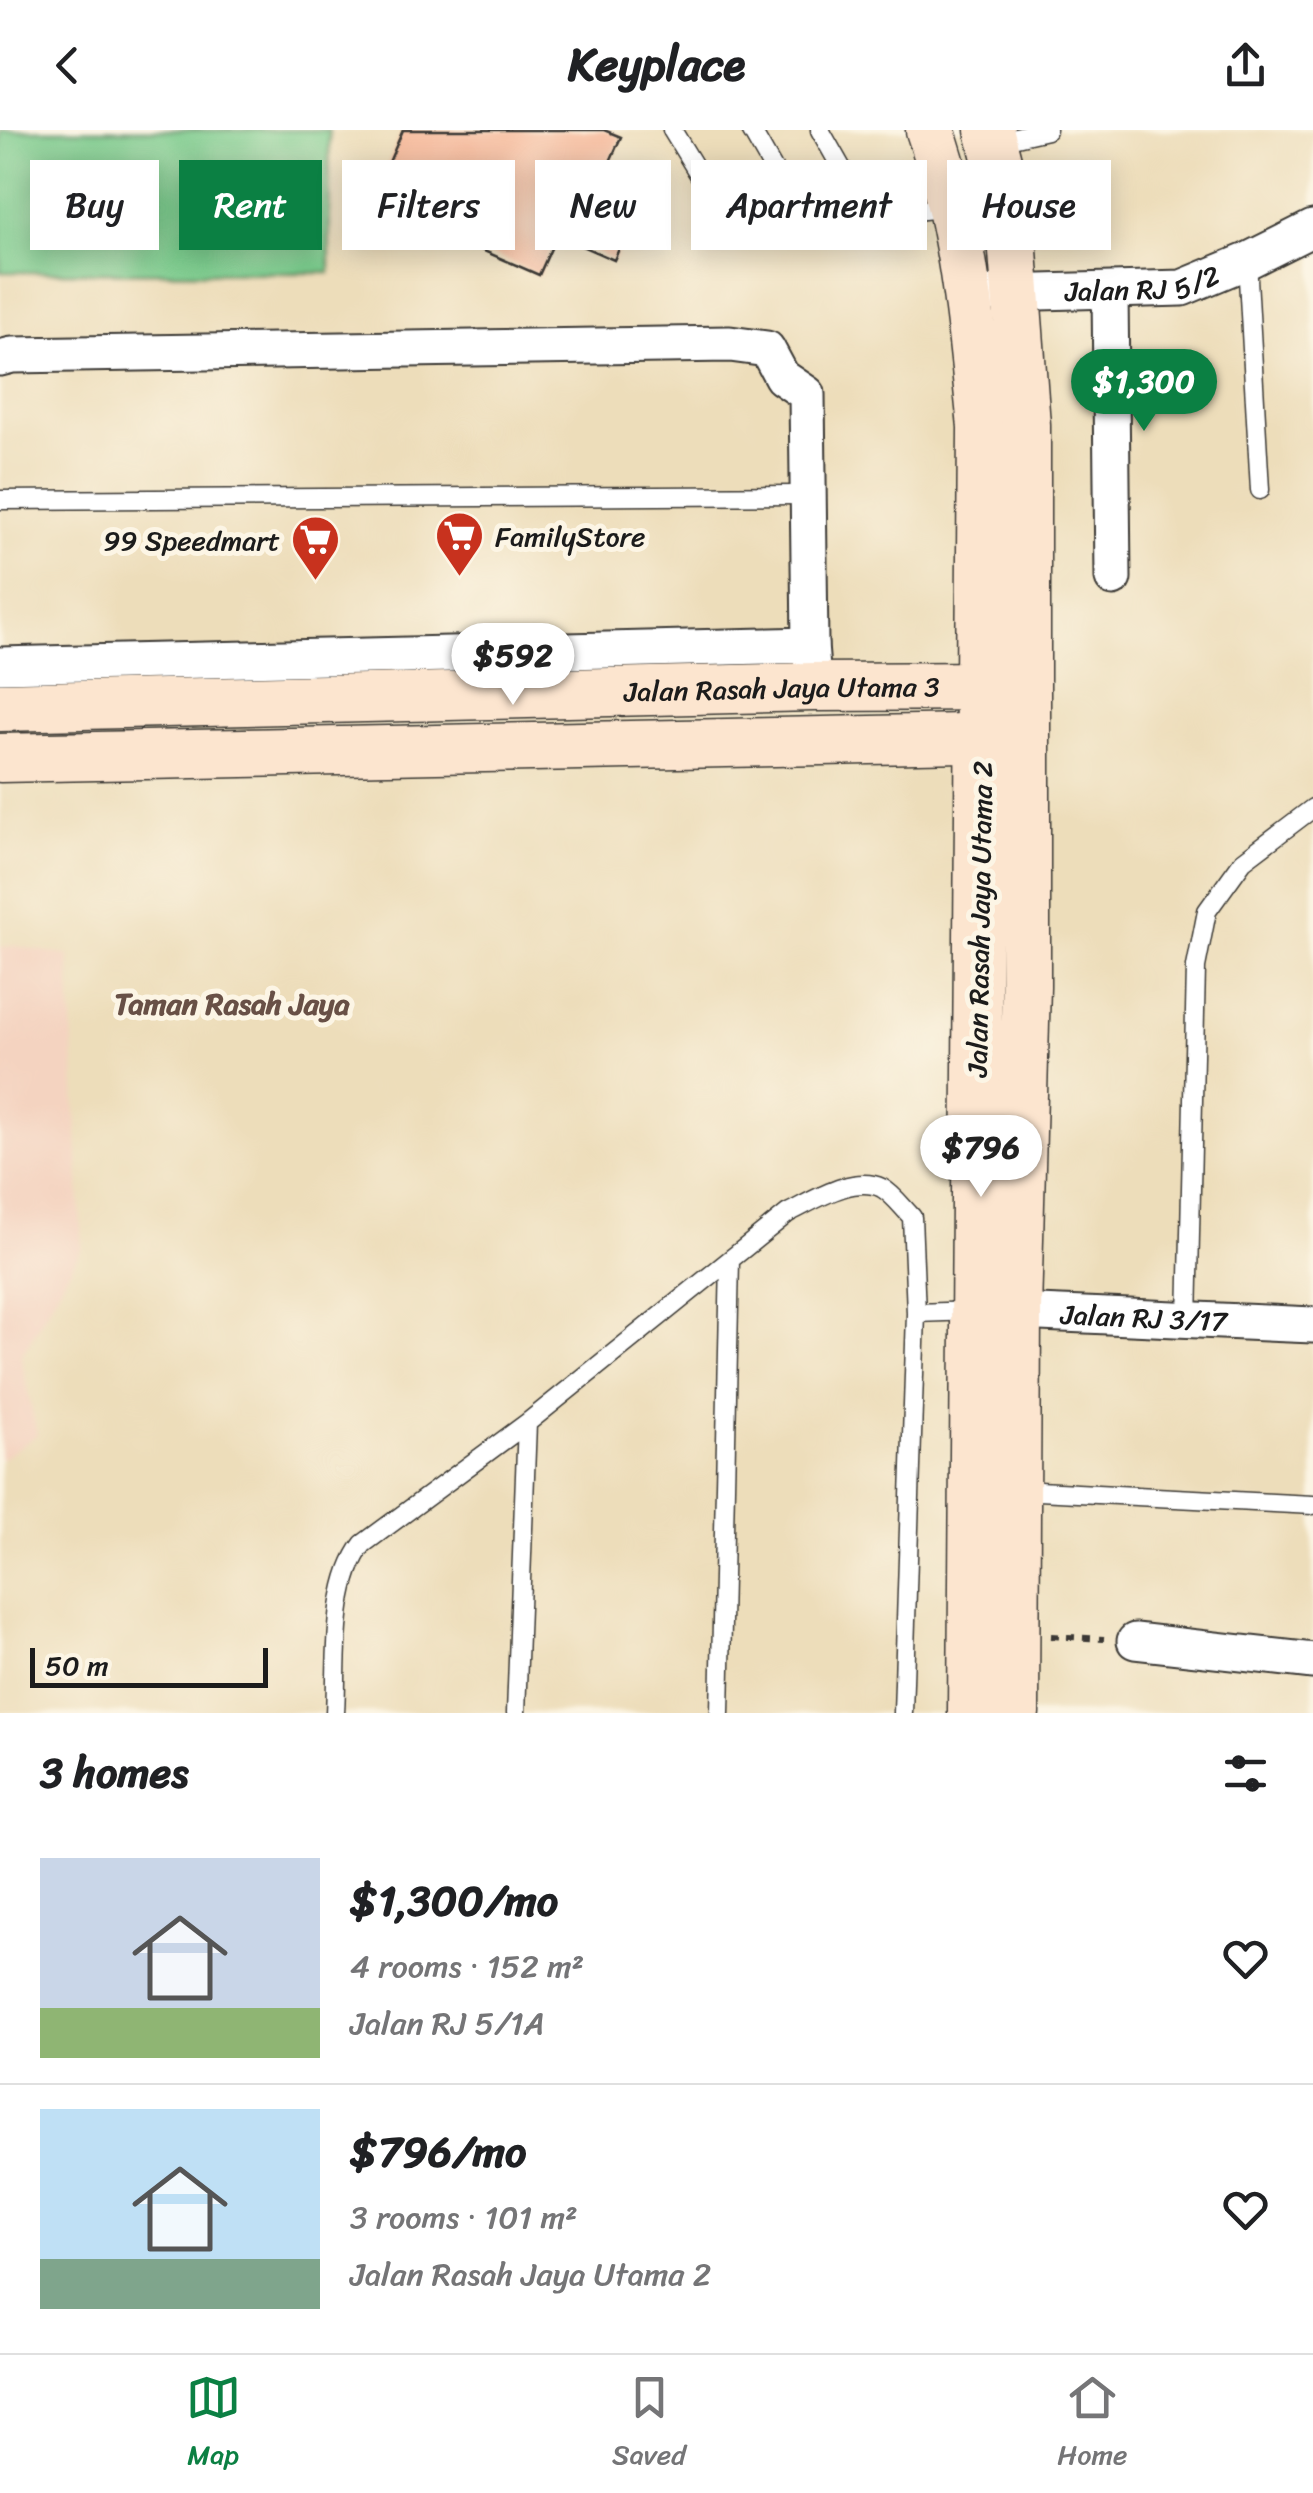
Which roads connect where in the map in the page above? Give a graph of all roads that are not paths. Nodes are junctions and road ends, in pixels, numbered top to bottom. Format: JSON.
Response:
{"nodes":[{"id":1,"x":672,"y":130,"type":"edge"},
{"id":2,"x":750,"y":130,"type":"edge"},
{"id":3,"x":820,"y":130,"type":"edge"},
{"id":4,"x":930,"y":130,"type":"edge"},
{"id":5,"x":1048,"y":130,"type":"edge"},
{"id":6,"x":991,"y":136,"type":"edge"},
{"id":7,"x":767,"y":160,"type":"edge"},
{"id":8,"x":837,"y":160,"type":"edge"},
{"id":9,"x":691,"y":161,"type":"edge"},
{"id":10,"x":947,"y":192,"type":"edge"},
{"id":11,"x":1313,"y":228,"type":"edge"},
{"id":12,"x":959,"y":250,"type":"edge"},
{"id":13,"x":1247,"y":261,"type":"junction"},
{"id":14,"x":1110,"y":290,"type":"junction"},
{"id":15,"x":968,"y":294,"type":"junction"},
{"id":16,"x":1018,"y":294,"type":"junction"},
{"id":17,"x":0,"y":358,"type":"edge"},
{"id":18,"x":1260,"y":490,"type":"dead end"},
{"id":19,"x":808,"y":494,"type":"junction"},
{"id":20,"x":0,"y":500,"type":"edge"},
{"id":21,"x":1113,"y":578,"type":"dead end"},
{"id":22,"x":0,"y":665,"type":"edge"},
{"id":23,"x":811,"y":666,"type":"junction"},
{"id":24,"x":1003,"y":686,"type":"junction"},
{"id":25,"x":0,"y":707,"type":"edge"},
{"id":26,"x":1004,"y":737,"type":"junction"},
{"id":27,"x":0,"y":758,"type":"edge"},
{"id":28,"x":1313,"y":808,"type":"edge"},
{"id":29,"x":730,"y":1260,"type":"junction"},
{"id":30,"x":996,"y":1311,"type":"junction"},
{"id":31,"x":916,"y":1313,"type":"junction"},
{"id":32,"x":1188,"y":1322,"type":"junction"},
{"id":33,"x":1313,"y":1325,"type":"edge"},
{"id":34,"x":527,"y":1423,"type":"junction"},
{"id":35,"x":1016,"y":1489,"type":"junction"},
{"id":36,"x":1313,"y":1505,"type":"edge"},
{"id":37,"x":1135,"y":1641,"type":"road end"},
{"id":38,"x":1313,"y":1661,"type":"edge"},
{"id":39,"x":335,"y":1713,"type":"edge"},
{"id":40,"x":516,"y":1713,"type":"edge"},
{"id":41,"x":720,"y":1713,"type":"edge"},
{"id":42,"x":903,"y":1713,"type":"edge"},
{"id":43,"x":972,"y":1713,"type":"edge"},
{"id":44,"x":1015,"y":1713,"type":"edge"}],
"edges":[{"from":1,"to":9,"type":"lane"},
{"from":2,"to":7,"type":"lane"},
{"from":3,"to":8,"type":"lane"},
{"from":4,"to":10,"type":"street","name":"Jalan Rasah Jaya Utama 2"},
{"from":5,"to":6,"type":"lane"},
{"from":6,"to":16,"type":"street","name":"Jalan Rasah Jaya Utama 2"},
{"from":11,"to":13,"type":"street","name":"Jalan RJ 5/2"},
{"from":12,"to":15,"type":"street","name":"Jalan Rasah Jaya Utama 2"},
{"from":13,"to":14,"type":"street","name":"Jalan RJ 5/2"},
{"from":13,"to":18,"type":"lane"},
{"from":14,"to":16,"type":"street","name":"Jalan RJ 5/2"},
{"from":14,"to":21,"type":"street"},
{"from":15,"to":16,"type":"street","name":"Jalan RJ 5/2"},
{"from":15,"to":24,"type":"street","name":"Jalan Rasah Jaya Utama 2"},
{"from":16,"to":24,"type":"street","name":"Jalan Rasah Jaya Utama 2"},
{"from":17,"to":19,"type":"street"},
{"from":19,"to":20,"type":"lane"},
{"from":19,"to":23,"type":"street"},
{"from":22,"to":23,"type":"street"},
{"from":23,"to":24,"type":"street","name":"Jalan Rasah Jaya Utama 3"},
{"from":23,"to":25,"type":"street","name":"Jalan Rasah Jaya Utama 3"},
{"from":24,"to":26,"type":"street","name":"Jalan Rasah Jaya Utama 2"},
{"from":26,"to":27,"type":"street","name":"Jalan Rasah Jaya Utama 3"},
{"from":26,"to":30,"type":"street","name":"Jalan Rasah Jaya Utama 2"},
{"from":28,"to":32,"type":"lane"},
{"from":29,"to":31,"type":"lane"},
{"from":29,"to":34,"type":"lane"},
{"from":29,"to":41,"type":"lane"},
{"from":30,"to":31,"type":"lane"},
{"from":30,"to":32,"type":"street","name":"Jalan RJ 3/17"},
{"from":30,"to":35,"type":"street","name":"Jalan Rasah Jaya Utama 2"},
{"from":30,"to":43,"type":"street","name":"Jalan Rasah Jaya Utama 2"},
{"from":31,"to":42,"type":"lane"},
{"from":32,"to":33,"type":"street","name":"Jalan RJ 3/17"},
{"from":34,"to":39,"type":"lane"},
{"from":34,"to":40,"type":"lane"},
{"from":35,"to":36,"type":"lane"},
{"from":35,"to":44,"type":"street","name":"Jalan Rasah Jaya Utama 2"},
{"from":37,"to":38,"type":"street"}]}
